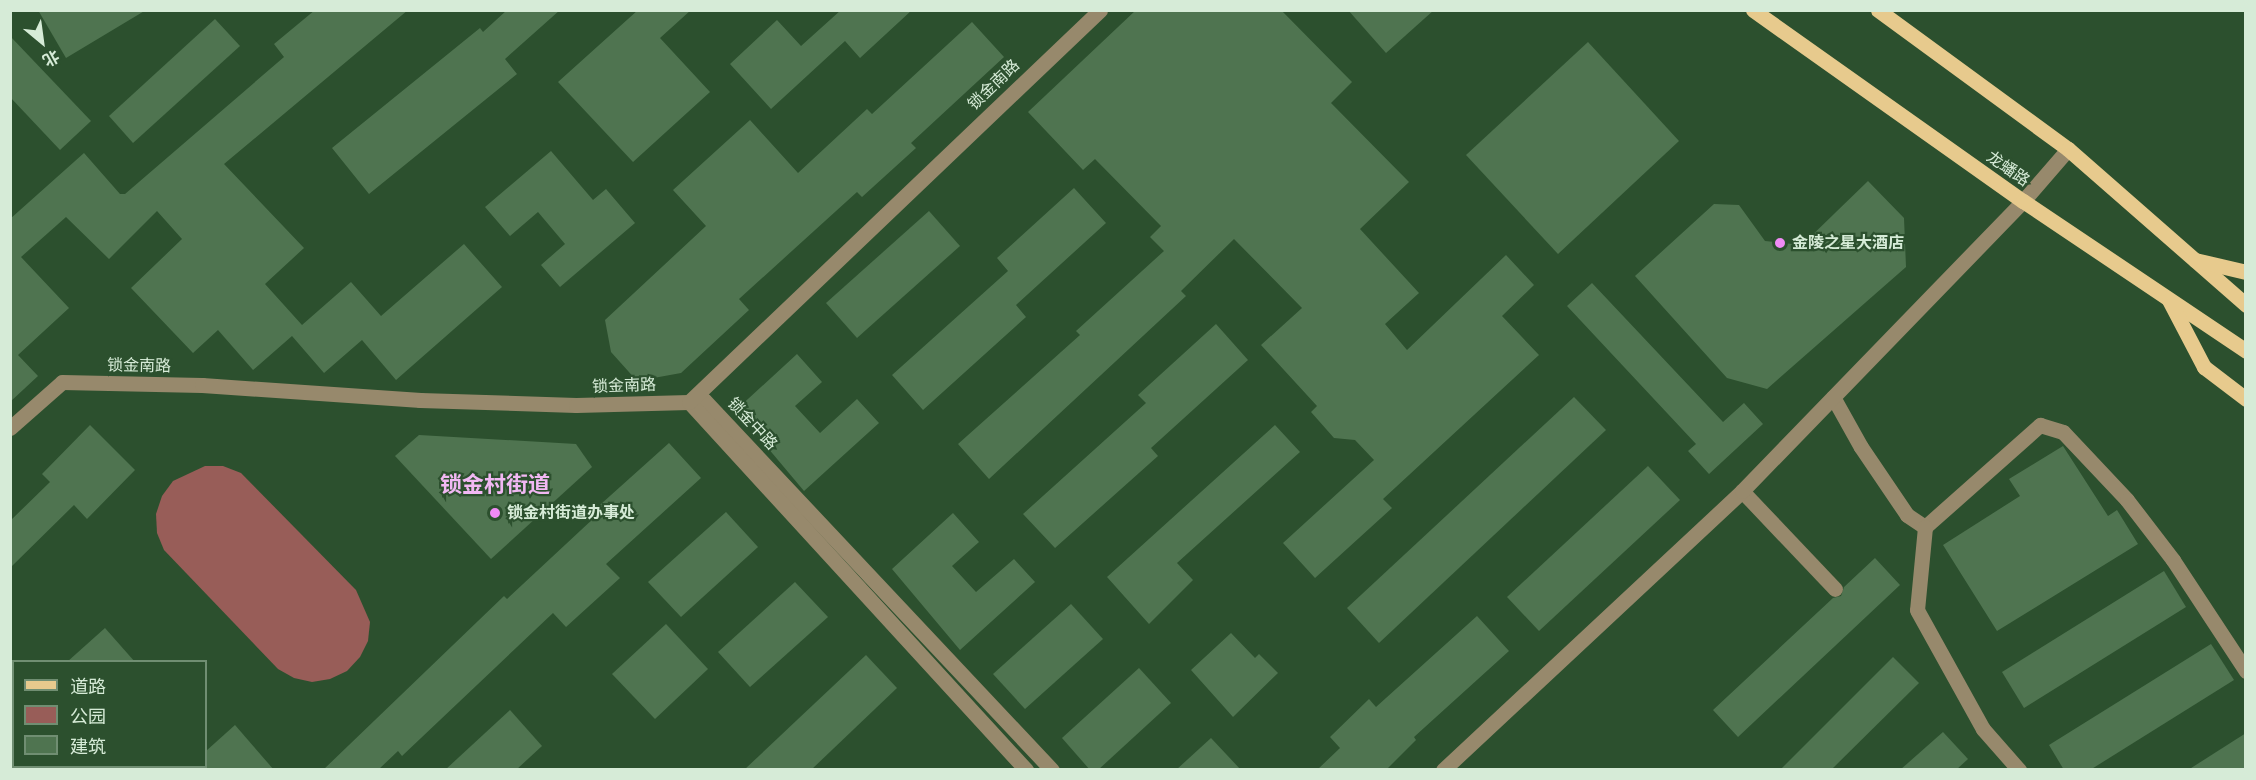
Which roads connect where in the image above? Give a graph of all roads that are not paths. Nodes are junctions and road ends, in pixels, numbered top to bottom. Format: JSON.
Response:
{"nodes":[{"id":1,"x":1100,"y":10,"type":"edge"},
{"id":2,"x":1753,"y":10,"type":"edge"},
{"id":3,"x":1878,"y":10,"type":"edge"},
{"id":4,"x":2068,"y":149,"type":"junction"},
{"id":5,"x":2023,"y":201,"type":"junction"},
{"id":6,"x":2189,"y":259,"type":"junction"},
{"id":7,"x":2246,"y":272,"type":"edge"},
{"id":8,"x":2168,"y":297,"type":"junction"},
{"id":9,"x":2246,"y":305,"type":"edge"},
{"id":10,"x":2246,"y":351,"type":"edge"},
{"id":11,"x":1833,"y":397,"type":"junction"},
{"id":12,"x":2246,"y":399,"type":"edge"},
{"id":13,"x":689,"y":402,"type":"junction"},
{"id":14,"x":10,"y":428,"type":"edge"},
{"id":15,"x":1742,"y":491,"type":"junction"},
{"id":16,"x":1925,"y":527,"type":"junction"},
{"id":17,"x":1835,"y":589,"type":"dead end"},
{"id":18,"x":2246,"y":671,"type":"edge"},
{"id":19,"x":1026,"y":770,"type":"edge"},
{"id":20,"x":1052,"y":770,"type":"edge"},
{"id":21,"x":1443,"y":770,"type":"edge"},
{"id":22,"x":2019,"y":770,"type":"edge"}],
"edges":[{"from":1,"to":13,"type":"street","name":"锁金南路"},
{"from":2,"to":5,"type":"main road","name":"龙蟠路"},
{"from":3,"to":4,"type":"main road"},
{"from":4,"to":5,"type":"street"},
{"from":4,"to":6,"type":"main road"},
{"from":5,"to":8,"type":"main road","name":"龙蟠路"},
{"from":5,"to":11,"type":"street"},
{"from":6,"to":7,"type":"main road"},
{"from":6,"to":9,"type":"main road"},
{"from":8,"to":10,"type":"main road","name":"龙蟠路"},
{"from":8,"to":12,"type":"main road"},
{"from":11,"to":15,"type":"street"},
{"from":11,"to":16,"type":"street"},
{"from":13,"to":14,"type":"street","name":"锁金南路"},
{"from":13,"to":19,"type":"street","name":"锁金中路"},
{"from":13,"to":20,"type":"street","name":"锁金中路"},
{"from":15,"to":17,"type":"street"},
{"from":15,"to":21,"type":"street"},
{"from":16,"to":18,"type":"street"},
{"from":16,"to":22,"type":"street"}]}
